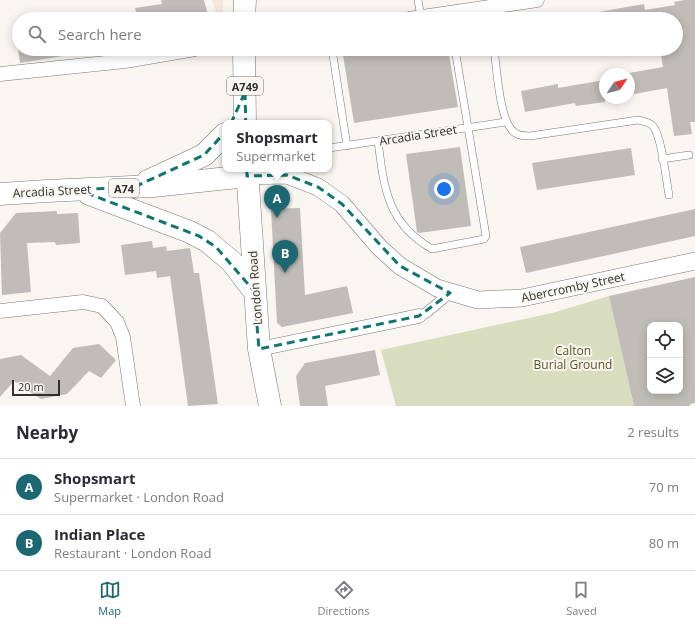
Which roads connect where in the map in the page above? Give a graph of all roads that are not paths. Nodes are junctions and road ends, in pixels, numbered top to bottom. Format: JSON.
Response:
{"nodes":[{"id":1,"x":245,"y":0,"type":"edge"},
{"id":2,"x":418,"y":0,"type":"edge"},
{"id":3,"x":537,"y":0,"type":"edge"},
{"id":4,"x":244,"y":12,"type":"edge"},
{"id":5,"x":416,"y":12,"type":"edge"},
{"id":6,"x":493,"y":12,"type":"edge"},
{"id":7,"x":154,"y":56,"type":"edge"},
{"id":8,"x":244,"y":56,"type":"edge"},
{"id":9,"x":333,"y":56,"type":"edge"},
{"id":10,"x":455,"y":56,"type":"edge"},
{"id":11,"x":495,"y":56,"type":"edge"},
{"id":12,"x":0,"y":74,"type":"edge"},
{"id":13,"x":245,"y":92,"type":"junction"},
{"id":14,"x":232,"y":120,"type":"edge"},
{"id":15,"x":245,"y":120,"type":"edge"},
{"id":16,"x":506,"y":122,"type":"junction"},
{"id":17,"x":467,"y":128,"type":"junction"},
{"id":18,"x":222,"y":137,"type":"edge"},
{"id":19,"x":378,"y":141,"type":"junction"},
{"id":20,"x":347,"y":146,"type":"junction"},
{"id":21,"x":332,"y":148,"type":"edge"},
{"id":22,"x":689,"y":155,"type":"dead end"},
{"id":23,"x":662,"y":159,"type":"junction"},
{"id":24,"x":247,"y":173,"type":"edge"},
{"id":25,"x":132,"y":188,"type":"junction"},
{"id":26,"x":76,"y":189,"type":"junction"},
{"id":27,"x":0,"y":194,"type":"edge"},
{"id":28,"x":668,"y":195,"type":"dead end"},
{"id":29,"x":695,"y":261,"type":"edge"},
{"id":30,"x":254,"y":291,"type":"junction"},
{"id":31,"x":450,"y":293,"type":"junction"},
{"id":32,"x":0,"y":311,"type":"edge"},
{"id":33,"x":419,"y":316,"type":"joint"},
{"id":34,"x":259,"y":349,"type":"junction"},
{"id":35,"x":132,"y":406,"type":"edge"},
{"id":36,"x":270,"y":406,"type":"edge"}],
"edges":[{"from":1,"to":4,"type":"main road"},
{"from":2,"to":5,"type":"lane"},
{"from":3,"to":6,"type":"street"},
{"from":7,"to":12,"type":"street"},
{"from":8,"to":13,"type":"main road","number":"A749"},
{"from":9,"to":20,"type":"lane"},
{"from":10,"to":17,"type":"lane"},
{"from":11,"to":16,"type":"lane"},
{"from":13,"to":14,"type":"main road"},
{"from":13,"to":15,"type":"main road","number":"A749"},
{"from":16,"to":17,"type":"lane","name":"Arcadia Street"},
{"from":16,"to":23,"type":"lane"},
{"from":17,"to":19,"type":"lane","name":"Arcadia Street"},
{"from":17,"to":19,"type":"lane"},
{"from":18,"to":25,"type":"main road","number":"A74"},
{"from":19,"to":20,"type":"lane","name":"Arcadia Street"},
{"from":20,"to":21,"type":"lane","name":"Arcadia Street"},
{"from":22,"to":23,"type":"lane"},
{"from":23,"to":28,"type":"lane"},
{"from":24,"to":25,"type":"main road","name":"Arcadia Street","number":"A74"},
{"from":24,"to":30,"type":"main road","name":"London Road"},
{"from":24,"to":31,"type":"street","name":"Abercromby Street"},
{"from":25,"to":26,"type":"main road","name":"Arcadia Street","number":"A74"},
{"from":26,"to":27,"type":"main road","name":"Arcadia Street","number":"A74"},
{"from":26,"to":30,"type":"main road","number":"A74"},
{"from":29,"to":31,"type":"street","name":"Abercromby Street"},
{"from":30,"to":34,"type":"main road","name":"London Road"},
{"from":31,"to":33,"type":"street"},
{"from":32,"to":35,"type":"street"},
{"from":33,"to":34,"type":"street"},
{"from":34,"to":36,"type":"main road","name":"London Road"}]}
